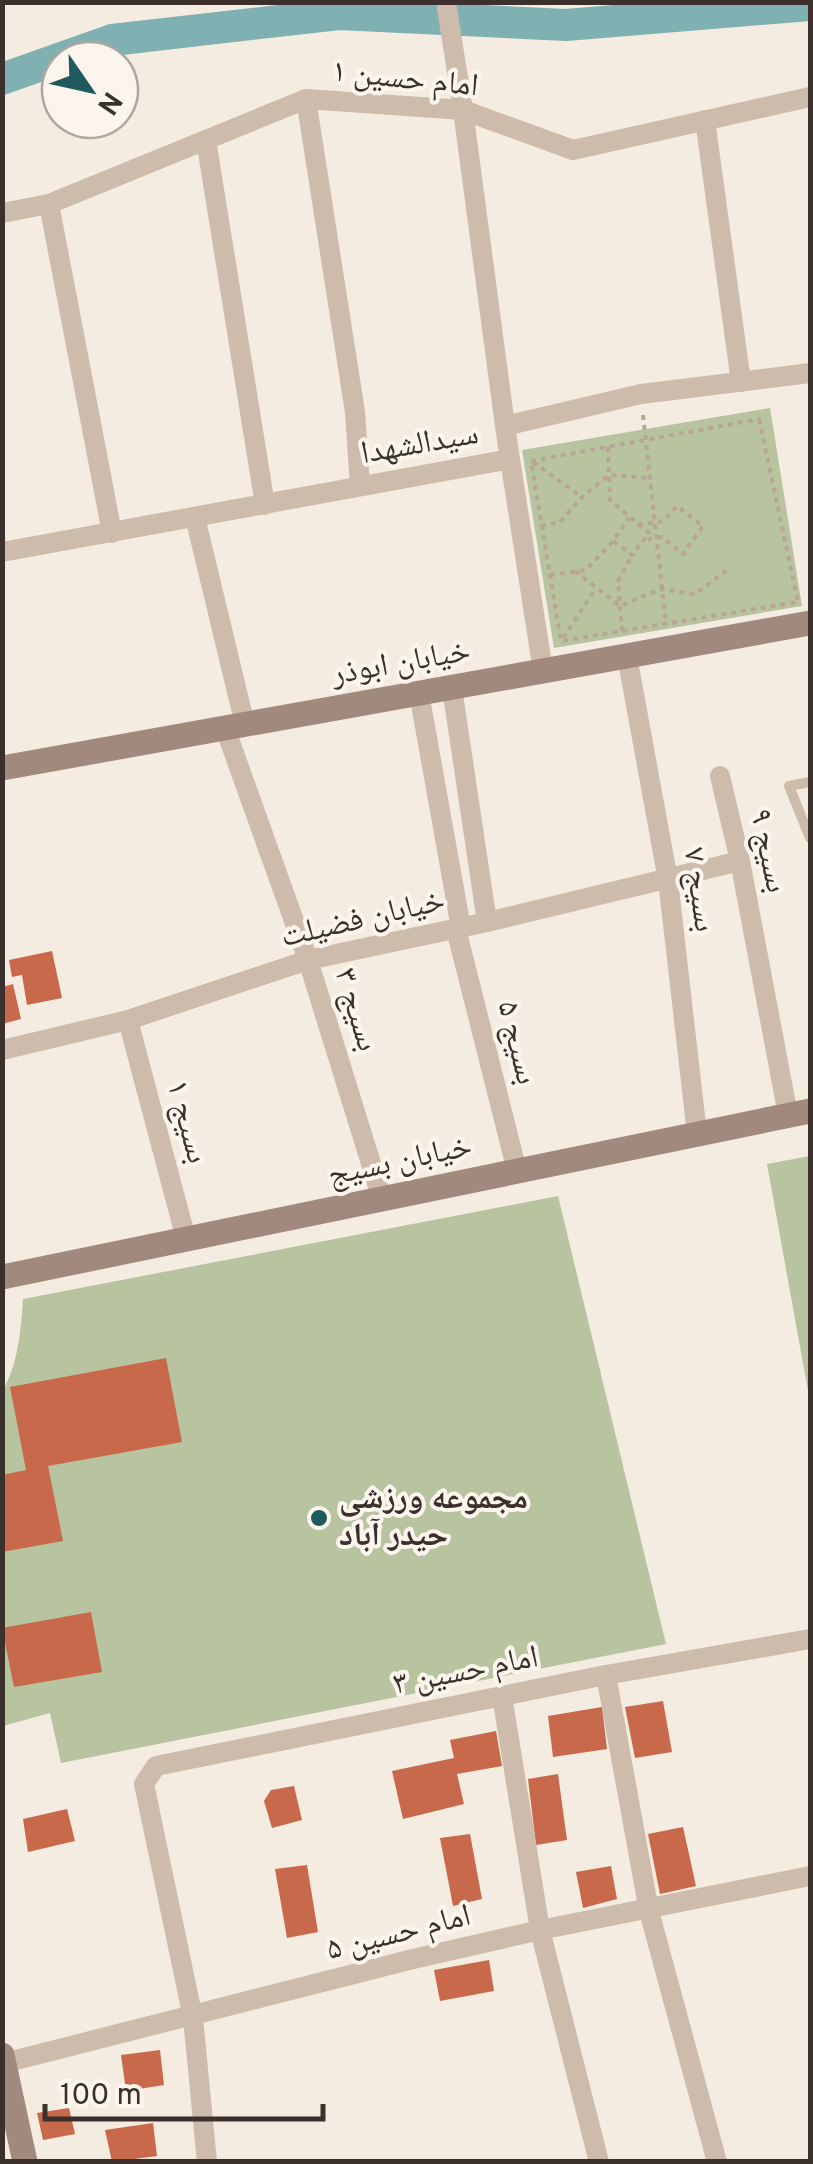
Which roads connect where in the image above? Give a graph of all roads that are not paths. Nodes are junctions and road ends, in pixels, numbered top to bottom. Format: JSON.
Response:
{"nodes":[{"id":1,"x":446,"y":2,"type":"edge"},
{"id":2,"x":810,"y":97,"type":"edge"},
{"id":3,"x":306,"y":99,"type":"junction"},
{"id":4,"x":464,"y":110,"type":"junction"},
{"id":5,"x":705,"y":120,"type":"junction"},
{"id":6,"x":206,"y":140,"type":"junction"},
{"id":7,"x":49,"y":204,"type":"junction"},
{"id":8,"x":2,"y":213,"type":"edge"},
{"id":9,"x":810,"y":373,"type":"edge"},
{"id":10,"x":741,"y":382,"type":"junction"},
{"id":11,"x":505,"y":426,"type":"junction"},
{"id":12,"x":520,"y":460,"type":"junction"},
{"id":13,"x":360,"y":486,"type":"junction"},
{"id":14,"x":266,"y":505,"type":"junction"},
{"id":15,"x":195,"y":518,"type":"junction"},
{"id":16,"x":112,"y":532,"type":"junction"},
{"id":17,"x":2,"y":552,"type":"edge"},
{"id":18,"x":810,"y":623,"type":"edge"},
{"id":19,"x":624,"y":644,"type":"junction"},
{"id":20,"x":549,"y":670,"type":"junction"},
{"id":21,"x":452,"y":688,"type":"junction"},
{"id":22,"x":419,"y":693,"type":"junction"},
{"id":23,"x":235,"y":726,"type":"junction"},
{"id":24,"x":2,"y":768,"type":"edge"},
{"id":25,"x":720,"y":776,"type":"dead end"},
{"id":26,"x":810,"y":782,"type":"edge"},
{"id":27,"x":810,"y":838,"type":"edge"},
{"id":28,"x":740,"y":861,"type":"junction"},
{"id":29,"x":668,"y":880,"type":"junction"},
{"id":30,"x":487,"y":922,"type":"junction"},
{"id":31,"x":459,"y":928,"type":"junction"},
{"id":32,"x":308,"y":960,"type":"junction"},
{"id":33,"x":128,"y":1020,"type":"junction"},
{"id":34,"x":2,"y":1050,"type":"edge"},
{"id":35,"x":799,"y":1113,"type":"edge"},
{"id":36,"x":697,"y":1134,"type":"junction"},
{"id":37,"x":517,"y":1172,"type":"junction"},
{"id":38,"x":382,"y":1199,"type":"junction"},
{"id":39,"x":186,"y":1239,"type":"junction"},
{"id":40,"x":2,"y":1277,"type":"edge"},
{"id":41,"x":810,"y":1639,"type":"edge"},
{"id":42,"x":606,"y":1675,"type":"junction"},
{"id":43,"x":502,"y":1696,"type":"junction"},
{"id":44,"x":810,"y":1876,"type":"edge"},
{"id":45,"x":650,"y":1911,"type":"junction"},
{"id":46,"x":540,"y":1930,"type":"junction"},
{"id":47,"x":193,"y":2018,"type":"junction"},
{"id":48,"x":3,"y":2059,"type":"edge"},
{"id":49,"x":24,"y":2162,"type":"edge"},
{"id":50,"x":207,"y":2162,"type":"edge"},
{"id":51,"x":599,"y":2162,"type":"edge"},
{"id":52,"x":717,"y":2162,"type":"edge"}],
"edges":[{"from":1,"to":4,"type":"street"},
{"from":2,"to":5,"type":"street","name":"امام حسین ۱"},
{"from":3,"to":4,"type":"street","name":"امام حسین ۱"},
{"from":3,"to":6,"type":"street","name":"امام حسین ۱"},
{"from":3,"to":13,"type":"street"},
{"from":4,"to":5,"type":"street","name":"امام حسین ۱"},
{"from":4,"to":11,"type":"street"},
{"from":5,"to":10,"type":"street"},
{"from":6,"to":7,"type":"street","name":"امام حسین ۱"},
{"from":6,"to":14,"type":"street"},
{"from":7,"to":8,"type":"street","name":"امام حسین ۱"},
{"from":7,"to":16,"type":"street"},
{"from":9,"to":10,"type":"street","name":"سیدالشهدا"},
{"from":10,"to":11,"type":"street","name":"سیدالشهدا"},
{"from":11,"to":12,"type":"street","name":"سیدالشهدا"},
{"from":12,"to":13,"type":"street","name":"سیدالشهدا"},
{"from":12,"to":20,"type":"street"},
{"from":13,"to":14,"type":"street","name":"سیدالشهدا"},
{"from":14,"to":15,"type":"street","name":"سیدالشهدا"},
{"from":15,"to":16,"type":"street","name":"سیدالشهدا"},
{"from":15,"to":23,"type":"street","name":"بسیج ۳"},
{"from":16,"to":17,"type":"street","name":"سیدالشهدا"},
{"from":18,"to":19,"type":"main road","name":"خیابان ابوذر"},
{"from":19,"to":20,"type":"main road","name":"خیابان ابوذر"},
{"from":19,"to":29,"type":"street","name":"بسیج ۷"},
{"from":20,"to":21,"type":"main road","name":"خیابان ابوذر"},
{"from":21,"to":22,"type":"main road","name":"خیابان ابوذر"},
{"from":21,"to":30,"type":"street"},
{"from":22,"to":23,"type":"main road","name":"خیابان ابوذر"},
{"from":22,"to":31,"type":"street","name":"بسیج ۵"},
{"from":23,"to":24,"type":"main road","name":"خیابان ابوذر"},
{"from":23,"to":32,"type":"street","name":"بسیج ۳"},
{"from":25,"to":28,"type":"street","name":"بسیج ۹"},
{"from":26,"to":27,"type":"lane"},
{"from":28,"to":29,"type":"street","name":"خیابان فضیلت"},
{"from":28,"to":35,"type":"street","name":"بسیج ۹"},
{"from":29,"to":30,"type":"street","name":"خیابان فضیلت"},
{"from":29,"to":36,"type":"street","name":"بسیج ۷"},
{"from":30,"to":31,"type":"street","name":"خیابان فضیلت"},
{"from":31,"to":32,"type":"street","name":"خیابان فضیلت"},
{"from":31,"to":37,"type":"street","name":"بسیج ۵"},
{"from":32,"to":33,"type":"street","name":"خیابان فضیلت"},
{"from":32,"to":38,"type":"street","name":"بسیج ۳"},
{"from":33,"to":34,"type":"street","name":"خیابان فضیلت"},
{"from":33,"to":39,"type":"street","name":"بسیج ۱"},
{"from":35,"to":36,"type":"main road","name":"خیابان بسیج"},
{"from":36,"to":37,"type":"main road","name":"خیابان بسیج"},
{"from":37,"to":38,"type":"main road","name":"خیابان بسیج"},
{"from":38,"to":39,"type":"main road","name":"خیابان بسیج"},
{"from":39,"to":40,"type":"main road","name":"خیابان بسیج"},
{"from":41,"to":42,"type":"street","name":"امام حسین ۳"},
{"from":42,"to":43,"type":"street","name":"امام حسین ۳"},
{"from":42,"to":45,"type":"street"},
{"from":43,"to":46,"type":"street"},
{"from":43,"to":47,"type":"street","name":"امام حسین ۳"},
{"from":44,"to":45,"type":"street","name":"امام حسین ۵"},
{"from":45,"to":46,"type":"street","name":"امام حسین ۵"},
{"from":45,"to":52,"type":"street"},
{"from":46,"to":47,"type":"street","name":"امام حسین ۵"},
{"from":46,"to":51,"type":"street"},
{"from":47,"to":48,"type":"street","name":"امام حسین ۵"},
{"from":47,"to":50,"type":"street"},
{"from":48,"to":49,"type":"main road"}]}
